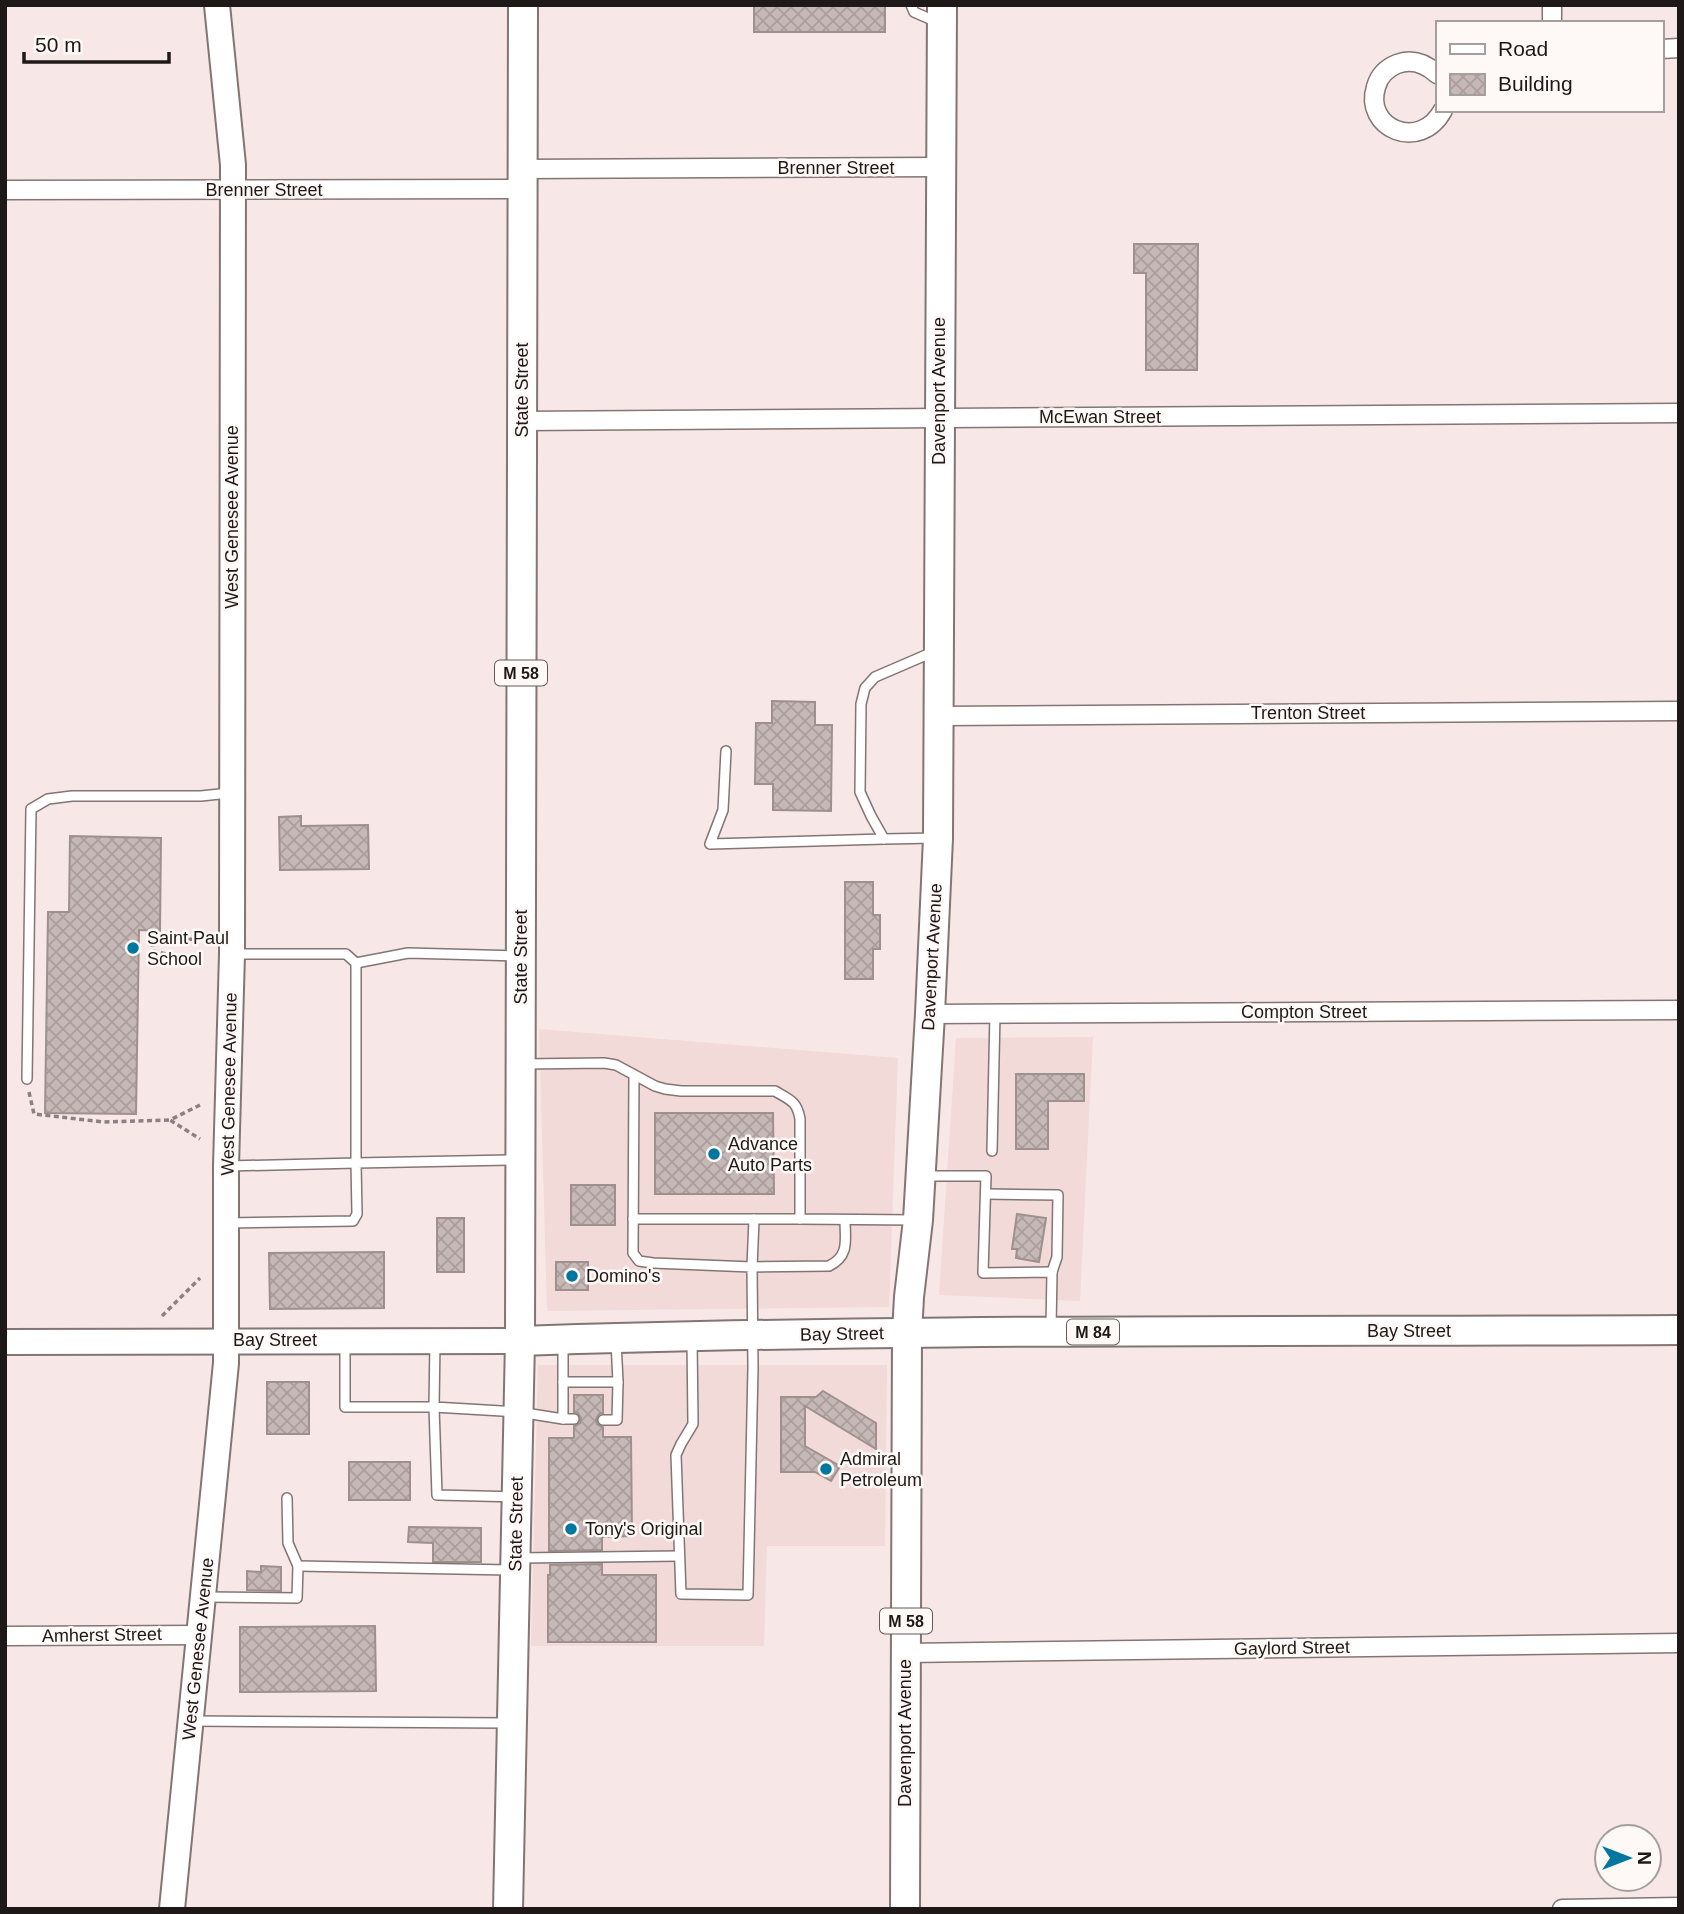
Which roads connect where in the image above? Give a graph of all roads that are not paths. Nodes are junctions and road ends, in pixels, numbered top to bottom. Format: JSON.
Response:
{"nodes":[{"id":1,"x":217,"y":5,"type":"edge"},
{"id":2,"x":523,"y":5,"type":"edge"},
{"id":3,"x":911,"y":5,"type":"edge"},
{"id":4,"x":942,"y":15,"type":"edge"},
{"id":5,"x":1436,"y":73,"type":"edge"},
{"id":6,"x":1442,"y":112,"type":"edge"},
{"id":7,"x":940,"y":167,"type":"junction"},
{"id":8,"x":522,"y":179,"type":"junction"},
{"id":9,"x":5,"y":190,"type":"edge"},
{"id":10,"x":233,"y":190,"type":"junction"},
{"id":11,"x":1679,"y":413,"type":"edge"},
{"id":12,"x":939,"y":418,"type":"junction"},
{"id":13,"x":522,"y":421,"type":"junction"},
{"id":14,"x":938,"y":650,"type":"junction"},
{"id":15,"x":1679,"y":711,"type":"edge"},
{"id":16,"x":938,"y":716,"type":"junction"},
{"id":17,"x":726,"y":751,"type":"dead end"},
{"id":18,"x":231,"y":793,"type":"junction"},
{"id":19,"x":938,"y":838,"type":"junction"},
{"id":20,"x":884,"y":839,"type":"junction"},
{"id":21,"x":232,"y":954,"type":"junction"},
{"id":22,"x":521,"y":956,"type":"junction"},
{"id":23,"x":356,"y":963,"type":"junction"},
{"id":24,"x":1679,"y":1010,"type":"edge"},
{"id":25,"x":995,"y":1013,"type":"junction"},
{"id":26,"x":930,"y":1014,"type":"junction"},
{"id":27,"x":521,"y":1064,"type":"junction"},
{"id":28,"x":634,"y":1075,"type":"junction"},
{"id":29,"x":27,"y":1079,"type":"road end"},
{"id":30,"x":992,"y":1151,"type":"dead end"},
{"id":31,"x":520,"y":1160,"type":"junction"},
{"id":32,"x":356,"y":1164,"type":"junction"},
{"id":33,"x":226,"y":1166,"type":"junction"},
{"id":34,"x":920,"y":1176,"type":"junction"},
{"id":35,"x":986,"y":1194,"type":"junction"},
{"id":36,"x":633,"y":1219,"type":"junction"},
{"id":37,"x":754,"y":1219,"type":"junction"},
{"id":38,"x":800,"y":1219,"type":"junction"},
{"id":39,"x":845,"y":1220,"type":"junction"},
{"id":40,"x":918,"y":1220,"type":"junction"},
{"id":41,"x":226,"y":1223,"type":"junction"},
{"id":42,"x":752,"y":1266,"type":"junction"},
{"id":43,"x":1052,"y":1272,"type":"junction"},
{"id":44,"x":1679,"y":1330,"type":"edge"},
{"id":45,"x":1051,"y":1332,"type":"junction"},
{"id":46,"x":907,"y":1333,"type":"junction"},
{"id":47,"x":692,"y":1336,"type":"junction"},
{"id":48,"x":753,"y":1336,"type":"junction"},
{"id":49,"x":616,"y":1338,"type":"junction"},
{"id":50,"x":563,"y":1339,"type":"junction"},
{"id":51,"x":225,"y":1340,"type":"junction"},
{"id":52,"x":345,"y":1340,"type":"junction"},
{"id":53,"x":435,"y":1340,"type":"junction"},
{"id":54,"x":520,"y":1340,"type":"junction"},
{"id":55,"x":5,"y":1342,"type":"edge"},
{"id":56,"x":563,"y":1382,"type":"junction"},
{"id":57,"x":618,"y":1382,"type":"junction"},
{"id":58,"x":434,"y":1408,"type":"junction"},
{"id":59,"x":519,"y":1412,"type":"junction"},
{"id":60,"x":563,"y":1419,"type":"junction"},
{"id":61,"x":574,"y":1419,"type":"dead end"},
{"id":62,"x":603,"y":1420,"type":"dead end"},
{"id":63,"x":517,"y":1497,"type":"junction"},
{"id":64,"x":287,"y":1498,"type":"dead end"},
{"id":65,"x":679,"y":1556,"type":"junction"},
{"id":66,"x":515,"y":1564,"type":"junction"},
{"id":67,"x":298,"y":1566,"type":"junction"},
{"id":68,"x":203,"y":1597,"type":"junction"},
{"id":69,"x":199,"y":1635,"type":"junction"},
{"id":70,"x":5,"y":1636,"type":"edge"},
{"id":71,"x":1679,"y":1643,"type":"edge"},
{"id":72,"x":905,"y":1653,"type":"junction"},
{"id":73,"x":191,"y":1721,"type":"junction"},
{"id":74,"x":511,"y":1723,"type":"junction"},
{"id":75,"x":1679,"y":1907,"type":"edge"},
{"id":76,"x":172,"y":1909,"type":"edge"},
{"id":77,"x":508,"y":1909,"type":"edge"},
{"id":78,"x":905,"y":1909,"type":"edge"},
{"id":79,"x":1562,"y":1909,"type":"edge"}],
"edges":[{"from":1,"to":10,"type":"street","name":"West Genesee Avenue"},
{"from":2,"to":8,"type":"main road","name":"State Street","number":"M 58"},
{"from":3,"to":4,"type":"lane"},
{"from":4,"to":7,"type":"main road","name":"Davenport Avenue","number":"M 58"},
{"from":5,"to":6,"type":"street"},
{"from":7,"to":8,"type":"street","name":"Brenner Street"},
{"from":7,"to":12,"type":"main road","name":"Davenport Avenue","number":"M 58"},
{"from":8,"to":10,"type":"street","name":"Brenner Street"},
{"from":8,"to":13,"type":"main road","name":"State Street","number":"M 58"},
{"from":9,"to":10,"type":"street","name":"Brenner Street"},
{"from":10,"to":18,"type":"street","name":"West Genesee Avenue"},
{"from":11,"to":12,"type":"street","name":"McEwan Street"},
{"from":12,"to":13,"type":"street","name":"McEwan Street"},
{"from":12,"to":14,"type":"main road","name":"Davenport Avenue","number":"M 58"},
{"from":13,"to":22,"type":"main road","name":"State Street","number":"M 58"},
{"from":14,"to":16,"type":"main road","name":"Davenport Avenue","number":"M 58"},
{"from":14,"to":20,"type":"lane"},
{"from":15,"to":16,"type":"street","name":"Trenton Street"},
{"from":16,"to":19,"type":"main road","name":"Davenport Avenue","number":"M 58"},
{"from":17,"to":20,"type":"lane"},
{"from":18,"to":21,"type":"street","name":"West Genesee Avenue"},
{"from":18,"to":29,"type":"lane"},
{"from":19,"to":20,"type":"lane"},
{"from":19,"to":26,"type":"main road","name":"Davenport Avenue","number":"M 58"},
{"from":21,"to":23,"type":"lane"},
{"from":21,"to":33,"type":"street","name":"West Genesee Avenue"},
{"from":22,"to":23,"type":"lane"},
{"from":22,"to":27,"type":"main road","name":"State Street","number":"M 58"},
{"from":23,"to":32,"type":"lane"},
{"from":24,"to":25,"type":"street","name":"Compton Street"},
{"from":25,"to":26,"type":"street","name":"Compton Street"},
{"from":25,"to":30,"type":"lane"},
{"from":26,"to":34,"type":"main road","name":"Davenport Avenue","number":"M 58"},
{"from":27,"to":28,"type":"lane"},
{"from":27,"to":31,"type":"main road","name":"State Street","number":"M 58"},
{"from":28,"to":36,"type":"lane"},
{"from":28,"to":38,"type":"lane"},
{"from":31,"to":32,"type":"lane"},
{"from":31,"to":54,"type":"main road","name":"State Street","number":"M 58"},
{"from":32,"to":33,"type":"lane"},
{"from":32,"to":41,"type":"lane"},
{"from":33,"to":41,"type":"street","name":"West Genesee Avenue"},
{"from":34,"to":35,"type":"lane"},
{"from":34,"to":40,"type":"main road","name":"Davenport Avenue","number":"M 58"},
{"from":35,"to":43,"type":"lane"},
{"from":35,"to":43,"type":"lane"},
{"from":36,"to":37,"type":"lane"},
{"from":36,"to":42,"type":"lane"},
{"from":37,"to":38,"type":"lane"},
{"from":37,"to":42,"type":"lane"},
{"from":38,"to":39,"type":"lane"},
{"from":39,"to":40,"type":"lane"},
{"from":39,"to":42,"type":"lane"},
{"from":40,"to":46,"type":"main road","name":"Davenport Avenue","number":"M 58"},
{"from":41,"to":51,"type":"street","name":"West Genesee Avenue"},
{"from":42,"to":48,"type":"lane"},
{"from":43,"to":45,"type":"lane"},
{"from":44,"to":45,"type":"main road","name":"Bay Street","number":"M 84"},
{"from":45,"to":46,"type":"main road","name":"Bay Street","number":"M 84"},
{"from":46,"to":48,"type":"main road","name":"Bay Street","number":"M 84"},
{"from":46,"to":72,"type":"main road","name":"Davenport Avenue","number":"M 58"},
{"from":47,"to":48,"type":"main road","name":"Bay Street","number":"M 84"},
{"from":47,"to":49,"type":"main road","name":"Bay Street","number":"M 84"},
{"from":47,"to":65,"type":"lane"},
{"from":48,"to":65,"type":"lane"},
{"from":49,"to":50,"type":"main road","name":"Bay Street","number":"M 84"},
{"from":49,"to":57,"type":"lane"},
{"from":50,"to":54,"type":"main road","name":"Bay Street","number":"M 84"},
{"from":50,"to":56,"type":"lane"},
{"from":51,"to":52,"type":"street","name":"Bay Street"},
{"from":51,"to":55,"type":"street","name":"Bay Street"},
{"from":51,"to":68,"type":"street","name":"West Genesee Avenue"},
{"from":52,"to":53,"type":"street","name":"Bay Street"},
{"from":52,"to":58,"type":"lane"},
{"from":53,"to":54,"type":"street","name":"Bay Street"},
{"from":53,"to":58,"type":"lane"},
{"from":54,"to":59,"type":"main road","name":"State Street","number":"M 58"},
{"from":56,"to":57,"type":"lane"},
{"from":56,"to":60,"type":"lane"},
{"from":57,"to":62,"type":"lane"},
{"from":58,"to":59,"type":"lane"},
{"from":58,"to":63,"type":"lane"},
{"from":59,"to":60,"type":"lane"},
{"from":59,"to":63,"type":"main road","name":"State Street","number":"M 58"},
{"from":60,"to":61,"type":"lane"},
{"from":63,"to":66,"type":"main road","name":"State Street","number":"M 58"},
{"from":64,"to":67,"type":"lane"},
{"from":65,"to":66,"type":"lane"},
{"from":66,"to":67,"type":"lane"},
{"from":66,"to":74,"type":"main road","name":"State Street","number":"M 58"},
{"from":67,"to":68,"type":"lane"},
{"from":68,"to":69,"type":"street","name":"West Genesee Avenue"},
{"from":69,"to":70,"type":"street","name":"Amherst Street"},
{"from":69,"to":73,"type":"street","name":"West Genesee Avenue"},
{"from":71,"to":72,"type":"street","name":"Gaylord Street"},
{"from":72,"to":78,"type":"main road","name":"Davenport Avenue","number":"M 58"},
{"from":73,"to":74,"type":"lane"},
{"from":73,"to":76,"type":"street","name":"West Genesee Avenue"},
{"from":74,"to":77,"type":"main road","name":"State Street","number":"M 58"},
{"from":75,"to":79,"type":"street"}]}
